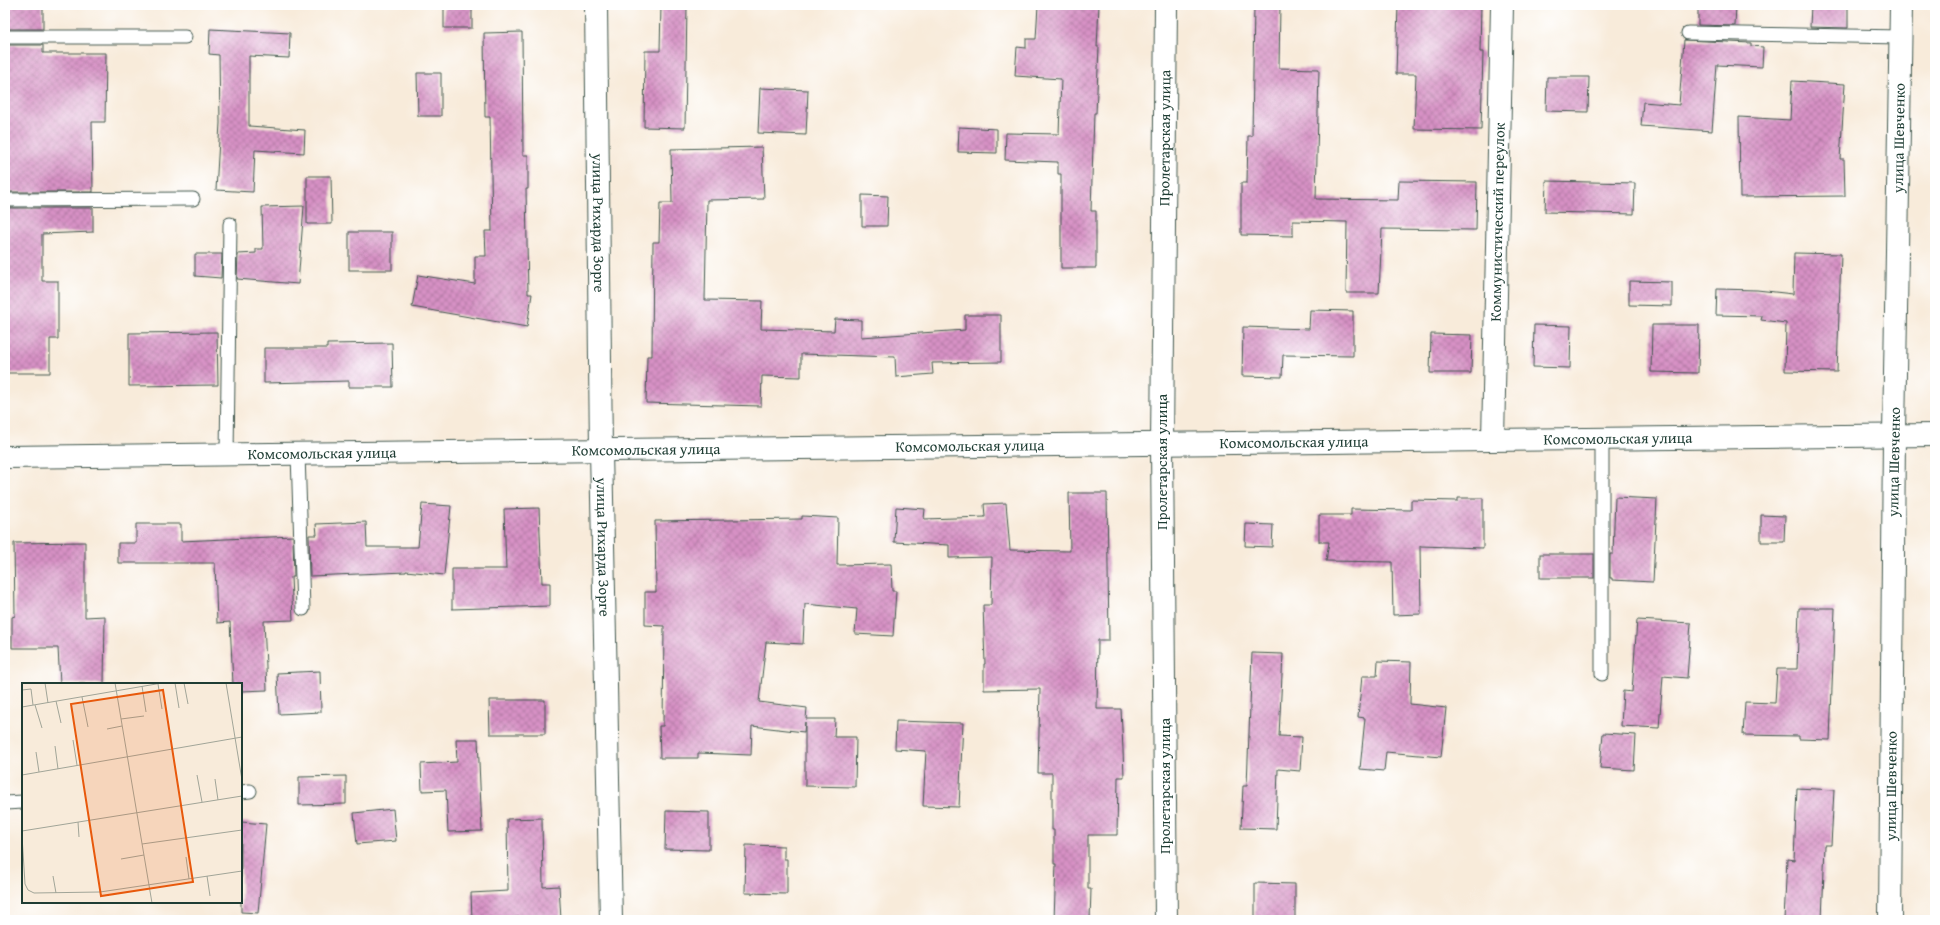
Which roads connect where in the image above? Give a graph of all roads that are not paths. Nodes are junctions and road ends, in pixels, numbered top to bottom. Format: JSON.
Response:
{"nodes":[{"id":1,"x":596,"y":5,"type":"edge"},
{"id":2,"x":1166,"y":5,"type":"edge"},
{"id":3,"x":1502,"y":5,"type":"edge"},
{"id":4,"x":1901,"y":5,"type":"edge"},
{"id":5,"x":1688,"y":33,"type":"dead end"},
{"id":6,"x":5,"y":37,"type":"edge"},
{"id":7,"x":185,"y":37,"type":"dead end"},
{"id":8,"x":1900,"y":37,"type":"junction"},
{"id":9,"x":193,"y":199,"type":"dead end"},
{"id":10,"x":5,"y":200,"type":"edge"},
{"id":11,"x":230,"y":224,"type":"dead end"},
{"id":12,"x":1894,"y":435,"type":"junction"},
{"id":13,"x":1935,"y":435,"type":"edge"},
{"id":14,"x":1602,"y":439,"type":"junction"},
{"id":15,"x":1493,"y":440,"type":"junction"},
{"id":16,"x":1162,"y":445,"type":"junction"},
{"id":17,"x":600,"y":451,"type":"junction"},
{"id":18,"x":298,"y":454,"type":"junction"},
{"id":19,"x":227,"y":455,"type":"junction"},
{"id":20,"x":5,"y":457,"type":"edge"},
{"id":21,"x":303,"y":609,"type":"dead end"},
{"id":22,"x":1602,"y":674,"type":"dead end"},
{"id":23,"x":22,"y":802,"type":"edge"},
{"id":24,"x":5,"y":803,"type":"edge"},
{"id":25,"x":611,"y":920,"type":"edge"},
{"id":26,"x":1166,"y":920,"type":"edge"},
{"id":27,"x":1890,"y":920,"type":"edge"}],
"edges":[{"from":1,"to":17,"type":"street","name":"улица Рихарда Зорге"},
{"from":2,"to":16,"type":"street","name":"Пролетарская улица"},
{"from":3,"to":15,"type":"street","name":"Коммунистический переулок"},
{"from":4,"to":8,"type":"street","name":"улица Шевченко"},
{"from":5,"to":8,"type":"lane"},
{"from":6,"to":7,"type":"lane"},
{"from":8,"to":12,"type":"street","name":"улица Шевченко"},
{"from":9,"to":10,"type":"lane"},
{"from":11,"to":19,"type":"lane"},
{"from":12,"to":13,"type":"street","name":"Комсомольская улица"},
{"from":12,"to":14,"type":"street","name":"Комсомольская улица"},
{"from":12,"to":27,"type":"street","name":"улица Шевченко"},
{"from":14,"to":15,"type":"street","name":"Комсомольская улица"},
{"from":14,"to":22,"type":"lane"},
{"from":15,"to":16,"type":"street","name":"Комсомольская улица"},
{"from":16,"to":17,"type":"street","name":"Комсомольская улица"},
{"from":16,"to":26,"type":"street","name":"Пролетарская улица"},
{"from":17,"to":18,"type":"street","name":"Комсомольская улица"},
{"from":17,"to":25,"type":"street","name":"улица Рихарда Зорге"},
{"from":18,"to":19,"type":"street","name":"Комсомольская улица"},
{"from":18,"to":21,"type":"lane"},
{"from":19,"to":20,"type":"street","name":"Комсомольская улица"},
{"from":23,"to":24,"type":"lane"}]}
